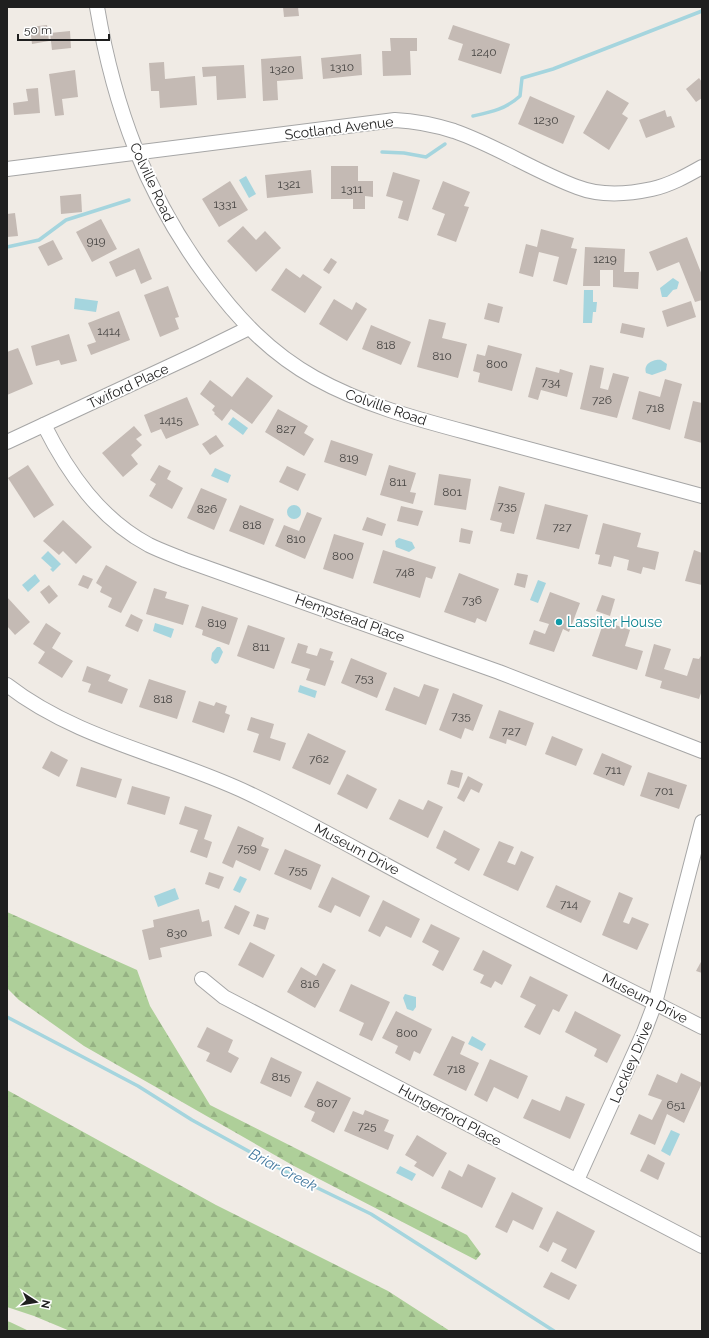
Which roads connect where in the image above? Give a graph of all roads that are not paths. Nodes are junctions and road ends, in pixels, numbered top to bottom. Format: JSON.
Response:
{"nodes":[{"id":1,"x":97,"y":7,"type":"edge"},
{"id":2,"x":137,"y":153,"type":"junction"},
{"id":3,"x":702,"y":167,"type":"edge"},
{"id":4,"x":7,"y":169,"type":"edge"},
{"id":5,"x":249,"y":328,"type":"junction"},
{"id":6,"x":44,"y":425,"type":"junction"},
{"id":7,"x":7,"y":442,"type":"edge"},
{"id":8,"x":702,"y":496,"type":"edge"},
{"id":9,"x":7,"y":684,"type":"edge"},
{"id":10,"x":702,"y":751,"type":"edge"},
{"id":11,"x":702,"y":822,"type":"edge"},
{"id":12,"x":202,"y":979,"type":"dead end"},
{"id":13,"x":655,"y":1003,"type":"junction"},
{"id":14,"x":702,"y":1027,"type":"edge"},
{"id":15,"x":577,"y":1180,"type":"junction"},
{"id":16,"x":702,"y":1246,"type":"edge"}],
"edges":[{"from":1,"to":2,"type":"street","name":"Colville Road"},
{"from":2,"to":3,"type":"street","name":"Scotland Avenue"},
{"from":2,"to":4,"type":"street","name":"Scotland Avenue"},
{"from":2,"to":5,"type":"street","name":"Colville Road"},
{"from":5,"to":6,"type":"street","name":"Twiford Place"},
{"from":5,"to":8,"type":"street","name":"Colville Road"},
{"from":6,"to":7,"type":"street","name":"Twiford Place"},
{"from":6,"to":10,"type":"street","name":"Hempstead Place"},
{"from":9,"to":13,"type":"street","name":"Museum Drive"},
{"from":11,"to":13,"type":"street","name":"Lockley Drive"},
{"from":12,"to":15,"type":"street","name":"Hungerford Place"},
{"from":13,"to":14,"type":"street","name":"Museum Drive"},
{"from":13,"to":15,"type":"street","name":"Lockley Drive"},
{"from":15,"to":16,"type":"street","name":"Hungerford Place"}]}
